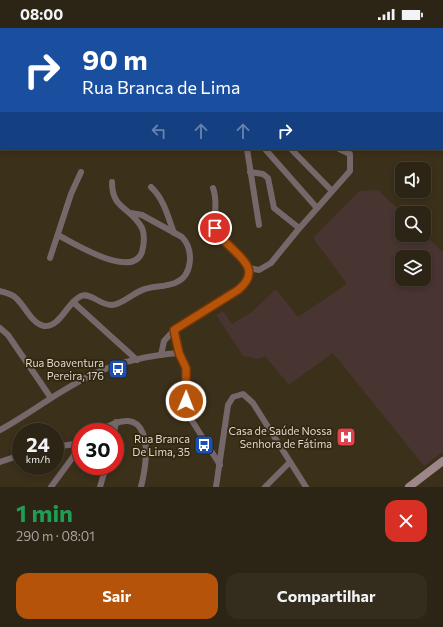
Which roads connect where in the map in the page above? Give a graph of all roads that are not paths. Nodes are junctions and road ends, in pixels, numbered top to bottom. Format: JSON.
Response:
{"nodes":[{"id":1,"x":247,"y":150,"type":"edge"},
{"id":2,"x":267,"y":150,"type":"edge"},
{"id":3,"x":292,"y":150,"type":"edge"},
{"id":4,"x":341,"y":150,"type":"edge"},
{"id":5,"x":81,"y":172,"type":"dead end"},
{"id":6,"x":250,"y":172,"type":"junction"},
{"id":7,"x":112,"y":182,"type":"dead end"},
{"id":8,"x":151,"y":187,"type":"dead end"},
{"id":9,"x":212,"y":188,"type":"dead end"},
{"id":10,"x":332,"y":191,"type":"junction"},
{"id":11,"x":317,"y":208,"type":"junction"},
{"id":12,"x":131,"y":213,"type":"junction"},
{"id":13,"x":259,"y":225,"type":"dead end"},
{"id":14,"x":300,"y":228,"type":"junction"},
{"id":15,"x":174,"y":233,"type":"junction"},
{"id":16,"x":58,"y":235,"type":"junction"},
{"id":17,"x":50,"y":258,"type":"dead end"},
{"id":18,"x":249,"y":268,"type":"junction"},
{"id":19,"x":0,"y":291,"type":"edge"},
{"id":20,"x":73,"y":302,"type":"junction"},
{"id":21,"x":0,"y":328,"type":"edge"},
{"id":22,"x":174,"y":330,"type":"junction"},
{"id":23,"x":179,"y":353,"type":"junction"},
{"id":24,"x":161,"y":355,"type":"junction"},
{"id":25,"x":137,"y":360,"type":"junction"},
{"id":26,"x":51,"y":398,"type":"junction"},
{"id":27,"x":116,"y":422,"type":"edge"},
{"id":28,"x":0,"y":430,"type":"edge"},
{"id":29,"x":72,"y":457,"type":"edge"},
{"id":30,"x":12,"y":458,"type":"edge"},
{"id":31,"x":443,"y":461,"type":"edge"},
{"id":32,"x":0,"y":462,"type":"edge"},
{"id":33,"x":290,"y":462,"type":"junction"},
{"id":34,"x":220,"y":465,"type":"junction"},
{"id":35,"x":103,"y":475,"type":"edge"},
{"id":36,"x":51,"y":487,"type":"edge"},
{"id":37,"x":100,"y":487,"type":"edge"},
{"id":38,"x":141,"y":487,"type":"edge"},
{"id":39,"x":216,"y":487,"type":"edge"},
{"id":40,"x":265,"y":487,"type":"edge"},
{"id":41,"x":306,"y":487,"type":"edge"},
{"id":42,"x":409,"y":487,"type":"edge"}],
"edges":[{"from":1,"to":6,"type":"street"},
{"from":2,"to":11,"type":"street"},
{"from":3,"to":10,"type":"street"},
{"from":4,"to":10,"type":"street"},
{"from":5,"to":16,"type":"street"},
{"from":6,"to":13,"type":"street"},
{"from":6,"to":14,"type":"street"},
{"from":7,"to":12,"type":"street"},
{"from":8,"to":15,"type":"street"},
{"from":9,"to":18,"type":"street"},
{"from":10,"to":11,"type":"street"},
{"from":11,"to":14,"type":"street"},
{"from":12,"to":15,"type":"street"},
{"from":12,"to":16,"type":"street"},
{"from":14,"to":18,"type":"street"},
{"from":15,"to":20,"type":"street"},
{"from":16,"to":17,"type":"street"},
{"from":18,"to":22,"type":"street"},
{"from":19,"to":20,"type":"street"},
{"from":20,"to":25,"type":"street"},
{"from":21,"to":26,"type":"street"},
{"from":22,"to":23,"type":"street"},
{"from":22,"to":24,"type":"street"},
{"from":23,"to":24,"type":"street"},
{"from":23,"to":34,"type":"street"},
{"from":24,"to":25,"type":"street"},
{"from":25,"to":26,"type":"street"},
{"from":26,"to":28,"type":"street"},
{"from":27,"to":38,"type":"street"},
{"from":29,"to":36,"type":"street"},
{"from":30,"to":32,"type":"street"},
{"from":31,"to":42,"type":"main road"},
{"from":33,"to":34,"type":"street"},
{"from":33,"to":40,"type":"street"},
{"from":33,"to":41,"type":"street"},
{"from":34,"to":39,"type":"street"},
{"from":35,"to":37,"type":"street"}]}
